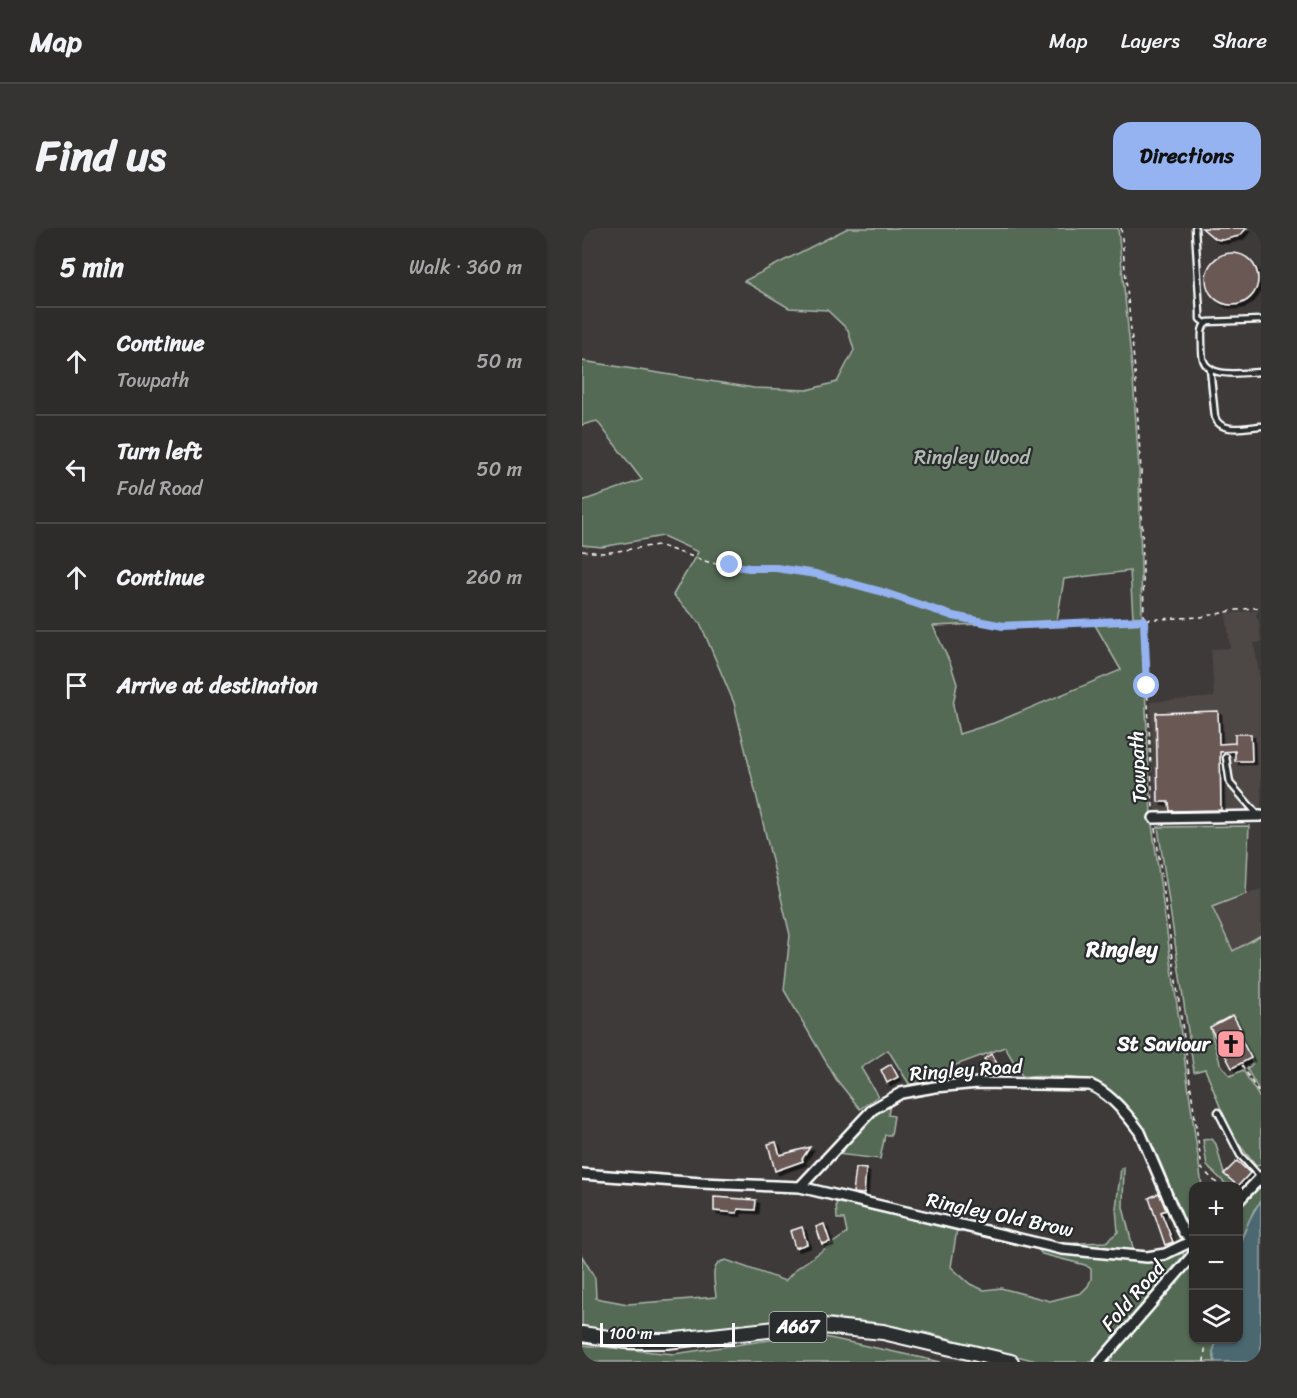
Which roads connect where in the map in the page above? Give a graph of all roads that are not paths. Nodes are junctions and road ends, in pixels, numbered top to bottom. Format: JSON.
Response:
{"nodes":[{"id":1,"x":1195,"y":228,"type":"edge"},
{"id":2,"x":1261,"y":320,"type":"edge"},
{"id":3,"x":1205,"y":323,"type":"junction"},
{"id":4,"x":1210,"y":368,"type":"junction"},
{"id":5,"x":1261,"y":372,"type":"edge"},
{"id":6,"x":1261,"y":426,"type":"edge"},
{"id":7,"x":1226,"y":757,"type":"dead end"},
{"id":8,"x":1260,"y":815,"type":"edge"},
{"id":9,"x":1154,"y":818,"type":"road end"},
{"id":10,"x":1218,"y":1112,"type":"dead end"},
{"id":11,"x":582,"y":1174,"type":"edge"},
{"id":12,"x":1261,"y":1177,"type":"edge"},
{"id":13,"x":800,"y":1187,"type":"junction"},
{"id":14,"x":1243,"y":1197,"type":"edge"},
{"id":15,"x":1189,"y":1237,"type":"edge"},
{"id":16,"x":1189,"y":1243,"type":"edge"},
{"id":17,"x":1189,"y":1260,"type":"edge"},
{"id":18,"x":582,"y":1334,"type":"edge"},
{"id":19,"x":1011,"y":1362,"type":"edge"},
{"id":20,"x":1100,"y":1362,"type":"edge"}],
"edges":[{"from":1,"to":3,"type":"lane"},
{"from":2,"to":3,"type":"lane"},
{"from":3,"to":4,"type":"lane"},
{"from":4,"to":5,"type":"lane"},
{"from":4,"to":6,"type":"lane"},
{"from":7,"to":8,"type":"lane"},
{"from":8,"to":9,"type":"street"},
{"from":10,"to":12,"type":"lane"},
{"from":11,"to":13,"type":"street"},
{"from":12,"to":14,"type":"street"},
{"from":13,"to":15,"type":"street","name":"Ringley Road"},
{"from":13,"to":16,"type":"street","name":"Ringley Old Brow"},
{"from":17,"to":20,"type":"street","name":"Fold Road"},
{"from":18,"to":19,"type":"main road","number":"A667"}]}
